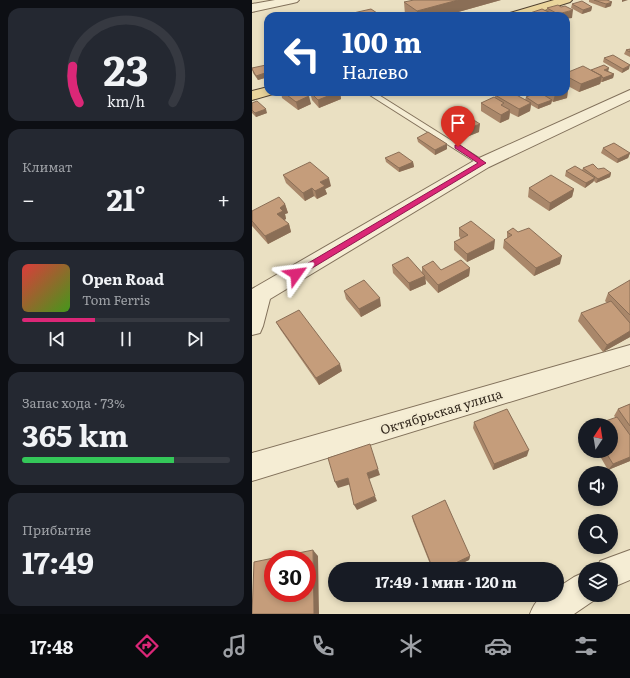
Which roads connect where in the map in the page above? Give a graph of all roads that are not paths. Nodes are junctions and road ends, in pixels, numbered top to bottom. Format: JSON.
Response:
{"nodes":[{"id":1,"x":293,"y":0,"type":"edge"},
{"id":2,"x":566,"y":0,"type":"edge"},
{"id":3,"x":252,"y":8,"type":"edge"},
{"id":4,"x":527,"y":12,"type":"edge"},
{"id":5,"x":264,"y":92,"type":"edge"},
{"id":6,"x":630,"y":94,"type":"edge"},
{"id":7,"x":252,"y":96,"type":"edge"},
{"id":8,"x":375,"y":96,"type":"edge"},
{"id":9,"x":483,"y":163,"type":"junction"},
{"id":10,"x":256,"y":297,"type":"edge"},
{"id":11,"x":252,"y":326,"type":"edge"},
{"id":12,"x":630,"y":355,"type":"edge"},
{"id":13,"x":252,"y":467,"type":"edge"},
{"id":14,"x":630,"y":565,"type":"edge"},
{"id":15,"x":618,"y":569,"type":"edge"},
{"id":16,"x":578,"y":593,"type":"edge"},
{"id":17,"x":546,"y":614,"type":"edge"}],
"edges":[{"from":1,"to":3,"type":"street"},
{"from":2,"to":4,"type":"main road"},
{"from":5,"to":7,"type":"main road"},
{"from":6,"to":9,"type":"street"},
{"from":8,"to":9,"type":"lane"},
{"from":9,"to":10,"type":"street"},
{"from":10,"to":11,"type":"street"},
{"from":12,"to":13,"type":"street","name":"Октябрьская улица"},
{"from":14,"to":15,"type":"street"},
{"from":16,"to":17,"type":"street"}]}
